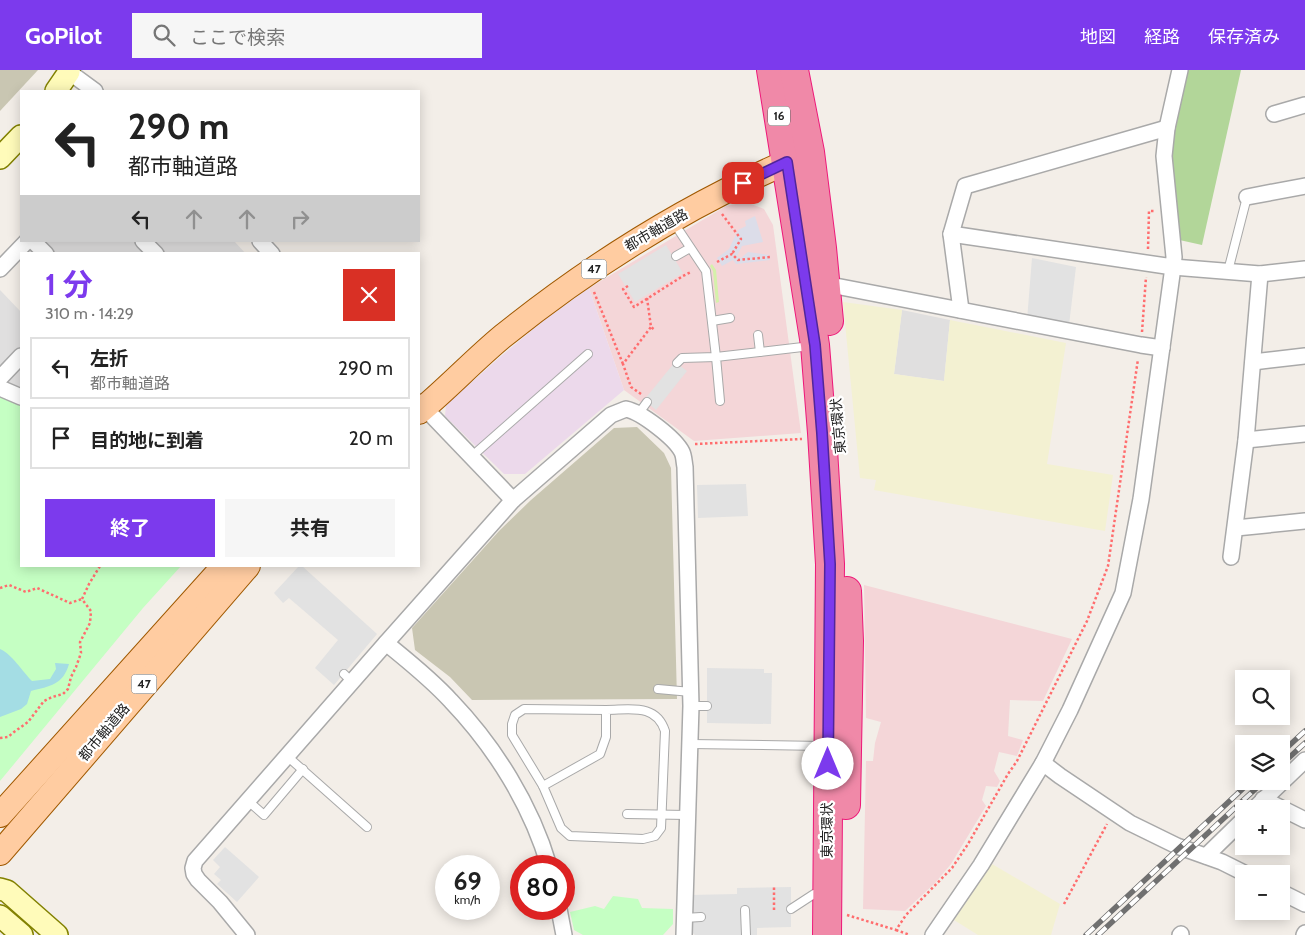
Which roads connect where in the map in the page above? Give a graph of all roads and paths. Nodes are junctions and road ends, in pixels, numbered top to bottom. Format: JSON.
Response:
{"nodes":[{"id":1,"x":771,"y":70,"type":"edge"},
{"id":2,"x":794,"y":70,"type":"edge"},
{"id":3,"x":1180,"y":70,"type":"edge"},
{"id":4,"x":69,"y":71,"type":"edge"},
{"id":5,"x":57,"y":90,"type":"edge"},
{"id":6,"x":94,"y":90,"type":"edge"},
{"id":7,"x":1305,"y":105,"type":"edge"},
{"id":8,"x":1274,"y":114,"type":"dead end"},
{"id":9,"x":1167,"y":128,"type":"junction"},
{"id":10,"x":20,"y":137,"type":"edge"},
{"id":11,"x":798,"y":157,"type":"junction"},
{"id":12,"x":0,"y":158,"type":"edge"},
{"id":13,"x":1305,"y":186,"type":"edge"},
{"id":14,"x":1247,"y":198,"type":"joint"},
{"id":15,"x":718,"y":208,"type":"dead end"},
{"id":16,"x":1169,"y":212,"type":"junction"},
{"id":17,"x":672,"y":220,"type":"junction"},
{"id":18,"x":951,"y":234,"type":"junction"},
{"id":19,"x":26,"y":242,"type":"edge"},
{"id":20,"x":34,"y":242,"type":"edge"},
{"id":21,"x":144,"y":242,"type":"edge"},
{"id":22,"x":261,"y":242,"type":"edge"},
{"id":23,"x":690,"y":248,"type":"junction"},
{"id":24,"x":44,"y":252,"type":"edge"},
{"id":25,"x":154,"y":252,"type":"edge"},
{"id":26,"x":270,"y":252,"type":"edge"},
{"id":27,"x":732,"y":254,"type":"junction"},
{"id":28,"x":676,"y":256,"type":"dead end"},
{"id":29,"x":770,"y":257,"type":"dead end"},
{"id":30,"x":717,"y":262,"type":"dead end"},
{"id":31,"x":1147,"y":264,"type":"junction"},
{"id":32,"x":1173,"y":268,"type":"junction"},
{"id":33,"x":0,"y":269,"type":"edge"},
{"id":34,"x":1305,"y":269,"type":"edge"},
{"id":35,"x":1228,"y":271,"type":"junction"},
{"id":36,"x":691,"y":272,"type":"dead end"},
{"id":37,"x":1260,"y":274,"type":"junction"},
{"id":38,"x":815,"y":281,"type":"junction"},
{"id":39,"x":628,"y":286,"type":"dead end"},
{"id":40,"x":593,"y":291,"type":"dead end"},
{"id":41,"x":647,"y":298,"type":"junction"},
{"id":42,"x":961,"y":310,"type":"junction"},
{"id":43,"x":730,"y":318,"type":"dead end"},
{"id":44,"x":712,"y":321,"type":"junction"},
{"id":45,"x":651,"y":327,"type":"junction"},
{"id":46,"x":655,"y":330,"type":"dead end"},
{"id":47,"x":758,"y":335,"type":"dead end"},
{"id":48,"x":815,"y":345,"type":"junction"},
{"id":49,"x":1140,"y":345,"type":"junction"},
{"id":50,"x":1162,"y":348,"type":"junction"},
{"id":51,"x":760,"y":352,"type":"junction"},
{"id":52,"x":588,"y":354,"type":"dead end"},
{"id":53,"x":1305,"y":356,"type":"edge"},
{"id":54,"x":20,"y":357,"type":"edge"},
{"id":55,"x":716,"y":357,"type":"junction"},
{"id":56,"x":1253,"y":362,"type":"junction"},
{"id":57,"x":622,"y":364,"type":"junction"},
{"id":58,"x":677,"y":364,"type":"dead end"},
{"id":59,"x":0,"y":378,"type":"edge"},
{"id":60,"x":0,"y":388,"type":"edge"},
{"id":61,"x":641,"y":394,"type":"dead end"},
{"id":62,"x":20,"y":397,"type":"edge"},
{"id":63,"x":720,"y":401,"type":"dead end"},
{"id":64,"x":420,"y":408,"type":"edge"},
{"id":65,"x":1305,"y":434,"type":"edge"},
{"id":66,"x":803,"y":438,"type":"dead end"},
{"id":67,"x":1246,"y":440,"type":"junction"},
{"id":68,"x":691,"y":445,"type":"dead end"},
{"id":69,"x":471,"y":457,"type":"junction"},
{"id":70,"x":513,"y":500,"type":"junction"},
{"id":71,"x":1305,"y":521,"type":"edge"},
{"id":72,"x":1236,"y":528,"type":"junction"},
{"id":73,"x":1231,"y":557,"type":"dead end"},
{"id":74,"x":99,"y":567,"type":"edge"},
{"id":75,"x":223,"y":567,"type":"edge"},
{"id":76,"x":247,"y":567,"type":"edge"},
{"id":77,"x":0,"y":588,"type":"edge"},
{"id":78,"x":82,"y":599,"type":"junction"},
{"id":79,"x":386,"y":643,"type":"junction"},
{"id":80,"x":658,"y":689,"type":"dead end"},
{"id":81,"x":691,"y":699,"type":"junction"},
{"id":82,"x":707,"y":706,"type":"dead end"},
{"id":83,"x":606,"y":710,"type":"junction"},
{"id":84,"x":0,"y":738,"type":"edge"},
{"id":85,"x":690,"y":744,"type":"junction"},
{"id":86,"x":828,"y":746,"type":"junction"},
{"id":87,"x":287,"y":756,"type":"junction"},
{"id":88,"x":1305,"y":760,"type":"edge"},
{"id":89,"x":1043,"y":763,"type":"junction"},
{"id":90,"x":303,"y":768,"type":"junction"},
{"id":91,"x":543,"y":786,"type":"junction"},
{"id":92,"x":247,"y":800,"type":"junction"},
{"id":93,"x":1262,"y":800,"type":"edge"},
{"id":94,"x":1114,"y":812,"type":"junction"},
{"id":95,"x":0,"y":814,"type":"edge"},
{"id":96,"x":627,"y":814,"type":"dead end"},
{"id":97,"x":662,"y":814,"type":"junction"},
{"id":98,"x":687,"y":815,"type":"junction"},
{"id":99,"x":1290,"y":815,"type":"edge"},
{"id":100,"x":1305,"y":820,"type":"edge"},
{"id":101,"x":367,"y":827,"type":"dead end"},
{"id":102,"x":1235,"y":827,"type":"edge"},
{"id":103,"x":0,"y":852,"type":"edge"},
{"id":104,"x":545,"y":855,"type":"edge"},
{"id":105,"x":1206,"y":856,"type":"junction"},
{"id":106,"x":1235,"y":868,"type":"edge"},
{"id":107,"x":774,"y":885,"type":"dead end"},
{"id":108,"x":0,"y":888,"type":"edge"},
{"id":109,"x":827,"y":893,"type":"junction"},
{"id":110,"x":1290,"y":896,"type":"edge"},
{"id":111,"x":1064,"y":904,"type":"dead end"},
{"id":112,"x":1305,"y":904,"type":"edge"},
{"id":113,"x":791,"y":909,"type":"dead end"},
{"id":114,"x":746,"y":910,"type":"dead end"},
{"id":115,"x":774,"y":910,"type":"dead end"},
{"id":116,"x":0,"y":916,"type":"edge"},
{"id":117,"x":701,"y":917,"type":"dead end"},
{"id":118,"x":684,"y":918,"type":"junction"},
{"id":119,"x":561,"y":920,"type":"edge"},
{"id":120,"x":845,"y":924,"type":"edge"},
{"id":121,"x":896,"y":930,"type":"junction"},
{"id":122,"x":22,"y":935,"type":"edge"},
{"id":123,"x":56,"y":935,"type":"edge"},
{"id":124,"x":247,"y":935,"type":"edge"},
{"id":125,"x":564,"y":935,"type":"edge"},
{"id":126,"x":684,"y":935,"type":"edge"},
{"id":127,"x":746,"y":935,"type":"edge"},
{"id":128,"x":827,"y":935,"type":"edge"},
{"id":129,"x":910,"y":935,"type":"edge"},
{"id":130,"x":933,"y":935,"type":"edge"}],
"edges":[{"from":1,"to":11,"type":"highway","name":"東京環状","number":"16"},
{"from":2,"to":11,"type":"highway","name":"東京環状","number":"16"},
{"from":3,"to":9,"type":"street"},
{"from":4,"to":5,"type":"street"},
{"from":4,"to":6,"type":"street"},
{"from":7,"to":8,"type":"street"},
{"from":9,"to":16,"type":"street"},
{"from":9,"to":18,"type":"street"},
{"from":10,"to":12,"type":"street"},
{"from":11,"to":17,"type":"main road","name":"都市軸道路","number":"47"},
{"from":11,"to":38,"type":"highway","name":"東京環状","number":"16"},
{"from":13,"to":14,"type":"street"},
{"from":14,"to":35,"type":"lane"},
{"from":15,"to":27,"type":"path"},
{"from":16,"to":31,"type":"path"},
{"from":16,"to":32,"type":"street"},
{"from":17,"to":23,"type":"lane"},
{"from":17,"to":64,"type":"main road","name":"都市軸道路","number":"47"},
{"from":18,"to":31,"type":"street"},
{"from":18,"to":42,"type":"street"},
{"from":19,"to":33,"type":"street"},
{"from":20,"to":24,"type":"street"},
{"from":21,"to":25,"type":"street"},
{"from":22,"to":26,"type":"street"},
{"from":23,"to":28,"type":"lane"},
{"from":23,"to":44,"type":"lane"},
{"from":27,"to":29,"type":"path"},
{"from":27,"to":30,"type":"path"},
{"from":31,"to":32,"type":"street"},
{"from":31,"to":49,"type":"path"},
{"from":32,"to":35,"type":"street"},
{"from":32,"to":50,"type":"street"},
{"from":34,"to":37,"type":"street"},
{"from":35,"to":37,"type":"street"},
{"from":36,"to":41,"type":"path"},
{"from":37,"to":56,"type":"street"},
{"from":38,"to":42,"type":"street"},
{"from":38,"to":48,"type":"highway","name":"東京環状","number":"16"},
{"from":38,"to":120,"type":"highway","name":"東京環状","number":"16"},
{"from":39,"to":41,"type":"path"},
{"from":40,"to":57,"type":"path"},
{"from":41,"to":45,"type":"path"},
{"from":42,"to":49,"type":"street"},
{"from":43,"to":44,"type":"lane"},
{"from":44,"to":55,"type":"lane"},
{"from":45,"to":46,"type":"path"},
{"from":45,"to":57,"type":"path"},
{"from":47,"to":51,"type":"lane"},
{"from":48,"to":51,"type":"lane"},
{"from":48,"to":86,"type":"highway","name":"東京環状","number":"16"},
{"from":49,"to":50,"type":"street"},
{"from":49,"to":121,"type":"path"},
{"from":50,"to":89,"type":"street"},
{"from":51,"to":55,"type":"lane"},
{"from":52,"to":69,"type":"lane"},
{"from":53,"to":56,"type":"street"},
{"from":54,"to":59,"type":"street"},
{"from":55,"to":58,"type":"lane"},
{"from":55,"to":63,"type":"lane"},
{"from":56,"to":67,"type":"street"},
{"from":57,"to":61,"type":"path"},
{"from":60,"to":62,"type":"street"},
{"from":64,"to":69,"type":"street"},
{"from":65,"to":67,"type":"street"},
{"from":66,"to":68,"type":"path"},
{"from":67,"to":72,"type":"street"},
{"from":69,"to":70,"type":"street"},
{"from":70,"to":79,"type":"street"},
{"from":70,"to":81,"type":"street"},
{"from":71,"to":72,"type":"street"},
{"from":72,"to":73,"type":"street"},
{"from":74,"to":78,"type":"path"},
{"from":75,"to":95,"type":"main road","name":"都市軸道路","number":"47"},
{"from":76,"to":103,"type":"main road","name":"都市軸道路","number":"47"},
{"from":77,"to":78,"type":"path"},
{"from":78,"to":84,"type":"path"},
{"from":79,"to":87,"type":"street"},
{"from":79,"to":104,"type":"street"},
{"from":80,"to":81,"type":"lane"},
{"from":81,"to":82,"type":"lane"},
{"from":81,"to":85,"type":"street"},
{"from":83,"to":91,"type":"lane"},
{"from":83,"to":91,"type":"lane"},
{"from":83,"to":97,"type":"lane"},
{"from":85,"to":86,"type":"lane"},
{"from":85,"to":98,"type":"street"},
{"from":86,"to":109,"type":"highway","name":"東京環状","number":"16"},
{"from":87,"to":90,"type":"lane"},
{"from":87,"to":92,"type":"street"},
{"from":88,"to":93,"type":"street"},
{"from":89,"to":94,"type":"street"},
{"from":89,"to":130,"type":"street"},
{"from":90,"to":92,"type":"lane"},
{"from":90,"to":101,"type":"lane"},
{"from":91,"to":97,"type":"lane"},
{"from":92,"to":124,"type":"street"},
{"from":94,"to":105,"type":"street"},
{"from":94,"to":111,"type":"path"},
{"from":96,"to":97,"type":"lane"},
{"from":97,"to":98,"type":"lane"},
{"from":98,"to":118,"type":"street"},
{"from":99,"to":100,"type":"street"},
{"from":102,"to":105,"type":"street"},
{"from":105,"to":106,"type":"street"},
{"from":107,"to":115,"type":"path"},
{"from":108,"to":123,"type":"street"},
{"from":109,"to":113,"type":"lane"},
{"from":109,"to":128,"type":"highway","name":"東京環状","number":"16"},
{"from":110,"to":112,"type":"street"},
{"from":114,"to":127,"type":"lane"},
{"from":116,"to":122,"type":"street"},
{"from":117,"to":118,"type":"lane"},
{"from":118,"to":126,"type":"street"},
{"from":119,"to":125,"type":"street"},
{"from":120,"to":121,"type":"path"},
{"from":121,"to":129,"type":"path"}]}
